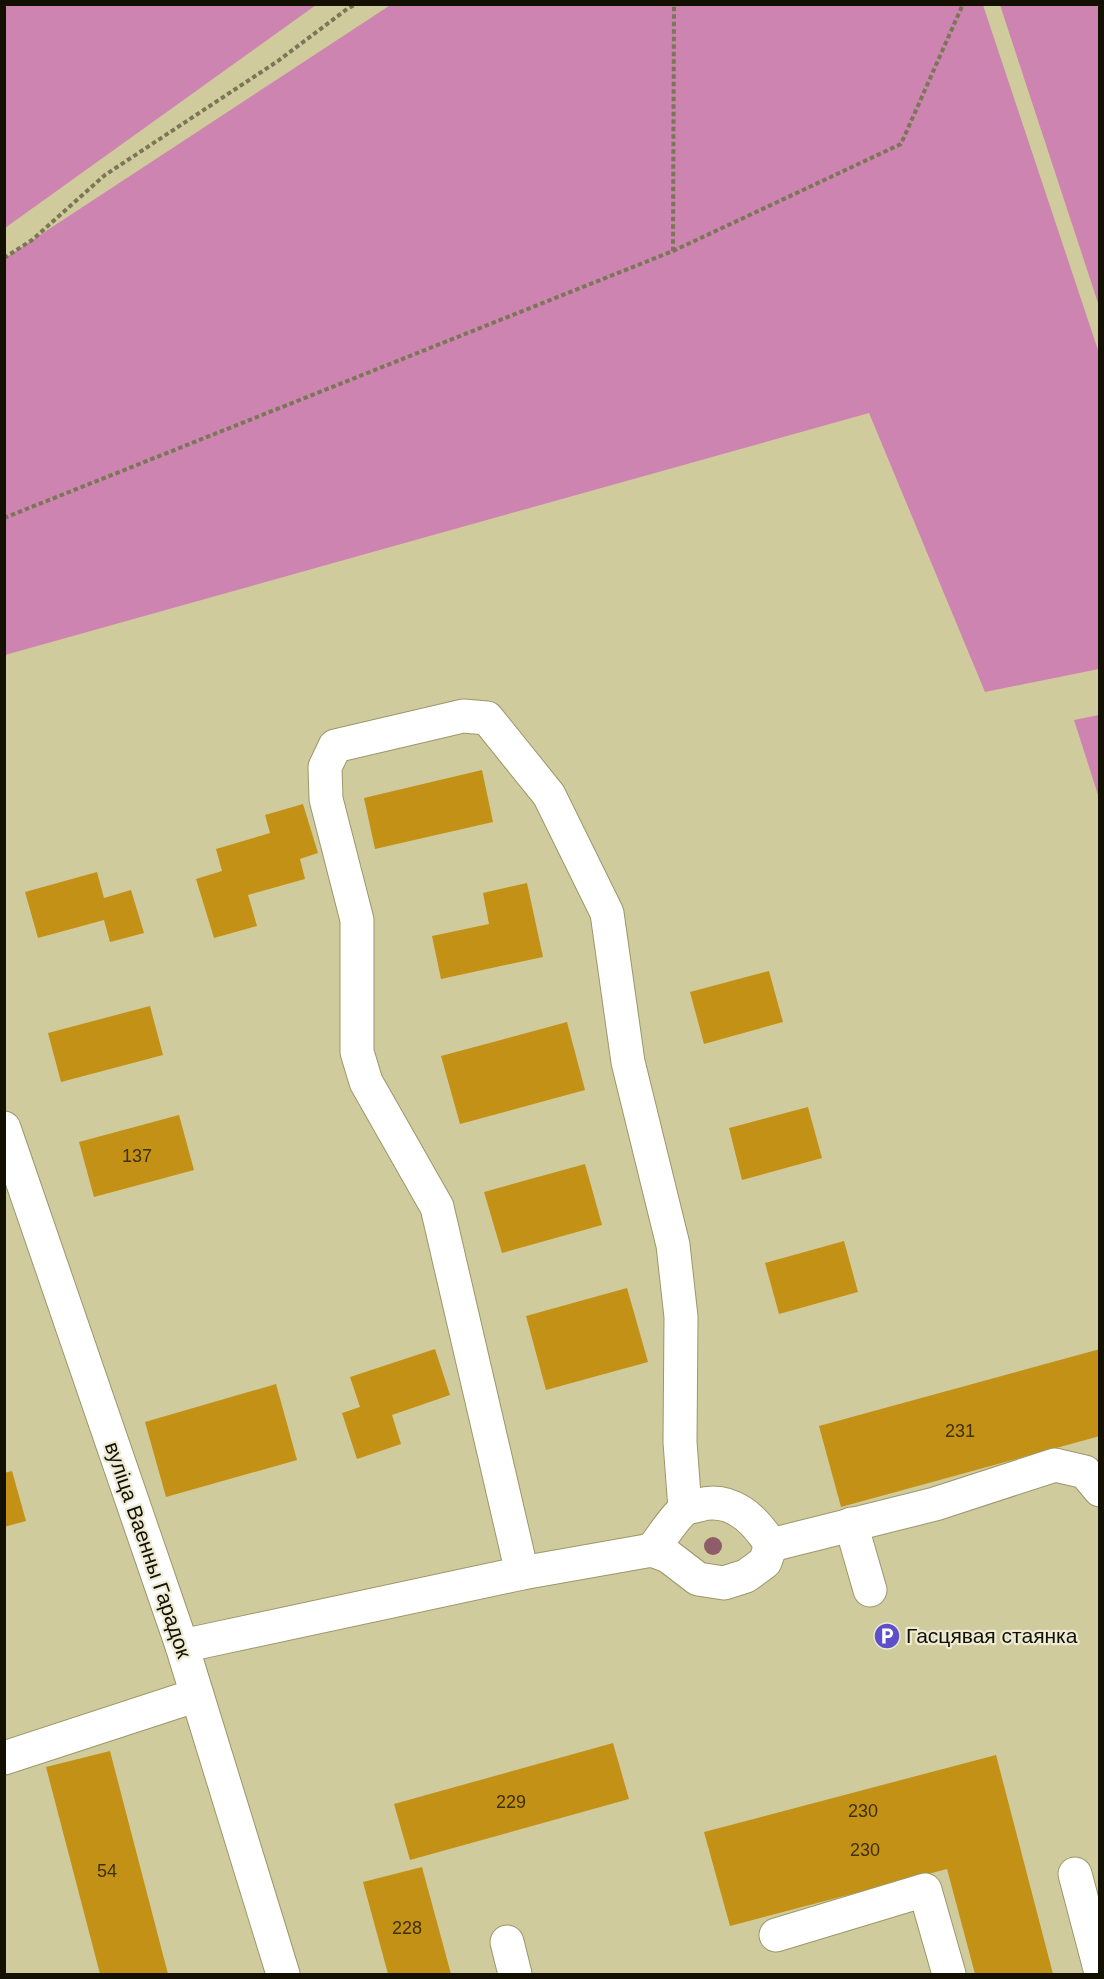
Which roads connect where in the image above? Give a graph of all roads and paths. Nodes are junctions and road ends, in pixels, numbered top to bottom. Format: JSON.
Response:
{"nodes":[{"id":1,"x":356,"y":4,"type":"edge"},
{"id":2,"x":674,"y":4,"type":"edge"},
{"id":3,"x":963,"y":4,"type":"edge"},
{"id":4,"x":673,"y":251,"type":"junction"},
{"id":5,"x":4,"y":258,"type":"edge"},
{"id":6,"x":4,"y":518,"type":"edge"},
{"id":7,"x":4,"y":1128,"type":"edge"},
{"id":8,"x":1100,"y":1490,"type":"edge"},
{"id":9,"x":685,"y":1509,"type":"junction"},
{"id":10,"x":851,"y":1524,"type":"junction"},
{"id":11,"x":771,"y":1545,"type":"junction"},
{"id":12,"x":652,"y":1550,"type":"junction"},
{"id":13,"x":522,"y":1573,"type":"junction"},
{"id":14,"x":870,"y":1590,"type":"dead end"},
{"id":15,"x":182,"y":1646,"type":"junction"},
{"id":16,"x":196,"y":1695,"type":"junction"},
{"id":17,"x":4,"y":1758,"type":"edge"},
{"id":18,"x":1075,"y":1874,"type":"dead end"},
{"id":19,"x":776,"y":1935,"type":"dead end"},
{"id":20,"x":507,"y":1942,"type":"dead end"},
{"id":21,"x":1100,"y":1969,"type":"edge"},
{"id":22,"x":283,"y":1974,"type":"edge"},
{"id":23,"x":515,"y":1974,"type":"edge"},
{"id":24,"x":949,"y":1974,"type":"edge"}],
"edges":[{"from":1,"to":5,"type":"path"},
{"from":2,"to":4,"type":"path"},
{"from":3,"to":4,"type":"path"},
{"from":4,"to":6,"type":"path"},
{"from":7,"to":15,"type":"street","name":"вуліца Ваенны Гарадок"},
{"from":8,"to":10,"type":"street"},
{"from":9,"to":11,"type":"street"},
{"from":9,"to":12,"type":"street"},
{"from":9,"to":13,"type":"street"},
{"from":10,"to":11,"type":"street"},
{"from":10,"to":14,"type":"street"},
{"from":11,"to":12,"type":"street"},
{"from":12,"to":13,"type":"street"},
{"from":13,"to":15,"type":"street"},
{"from":15,"to":16,"type":"street","name":"вуліца Ваенны Гарадок"},
{"from":16,"to":17,"type":"street"},
{"from":16,"to":22,"type":"street","name":"вуліца Ваенны Гарадок"},
{"from":18,"to":21,"type":"street"},
{"from":19,"to":24,"type":"street"},
{"from":20,"to":23,"type":"street"}]}
